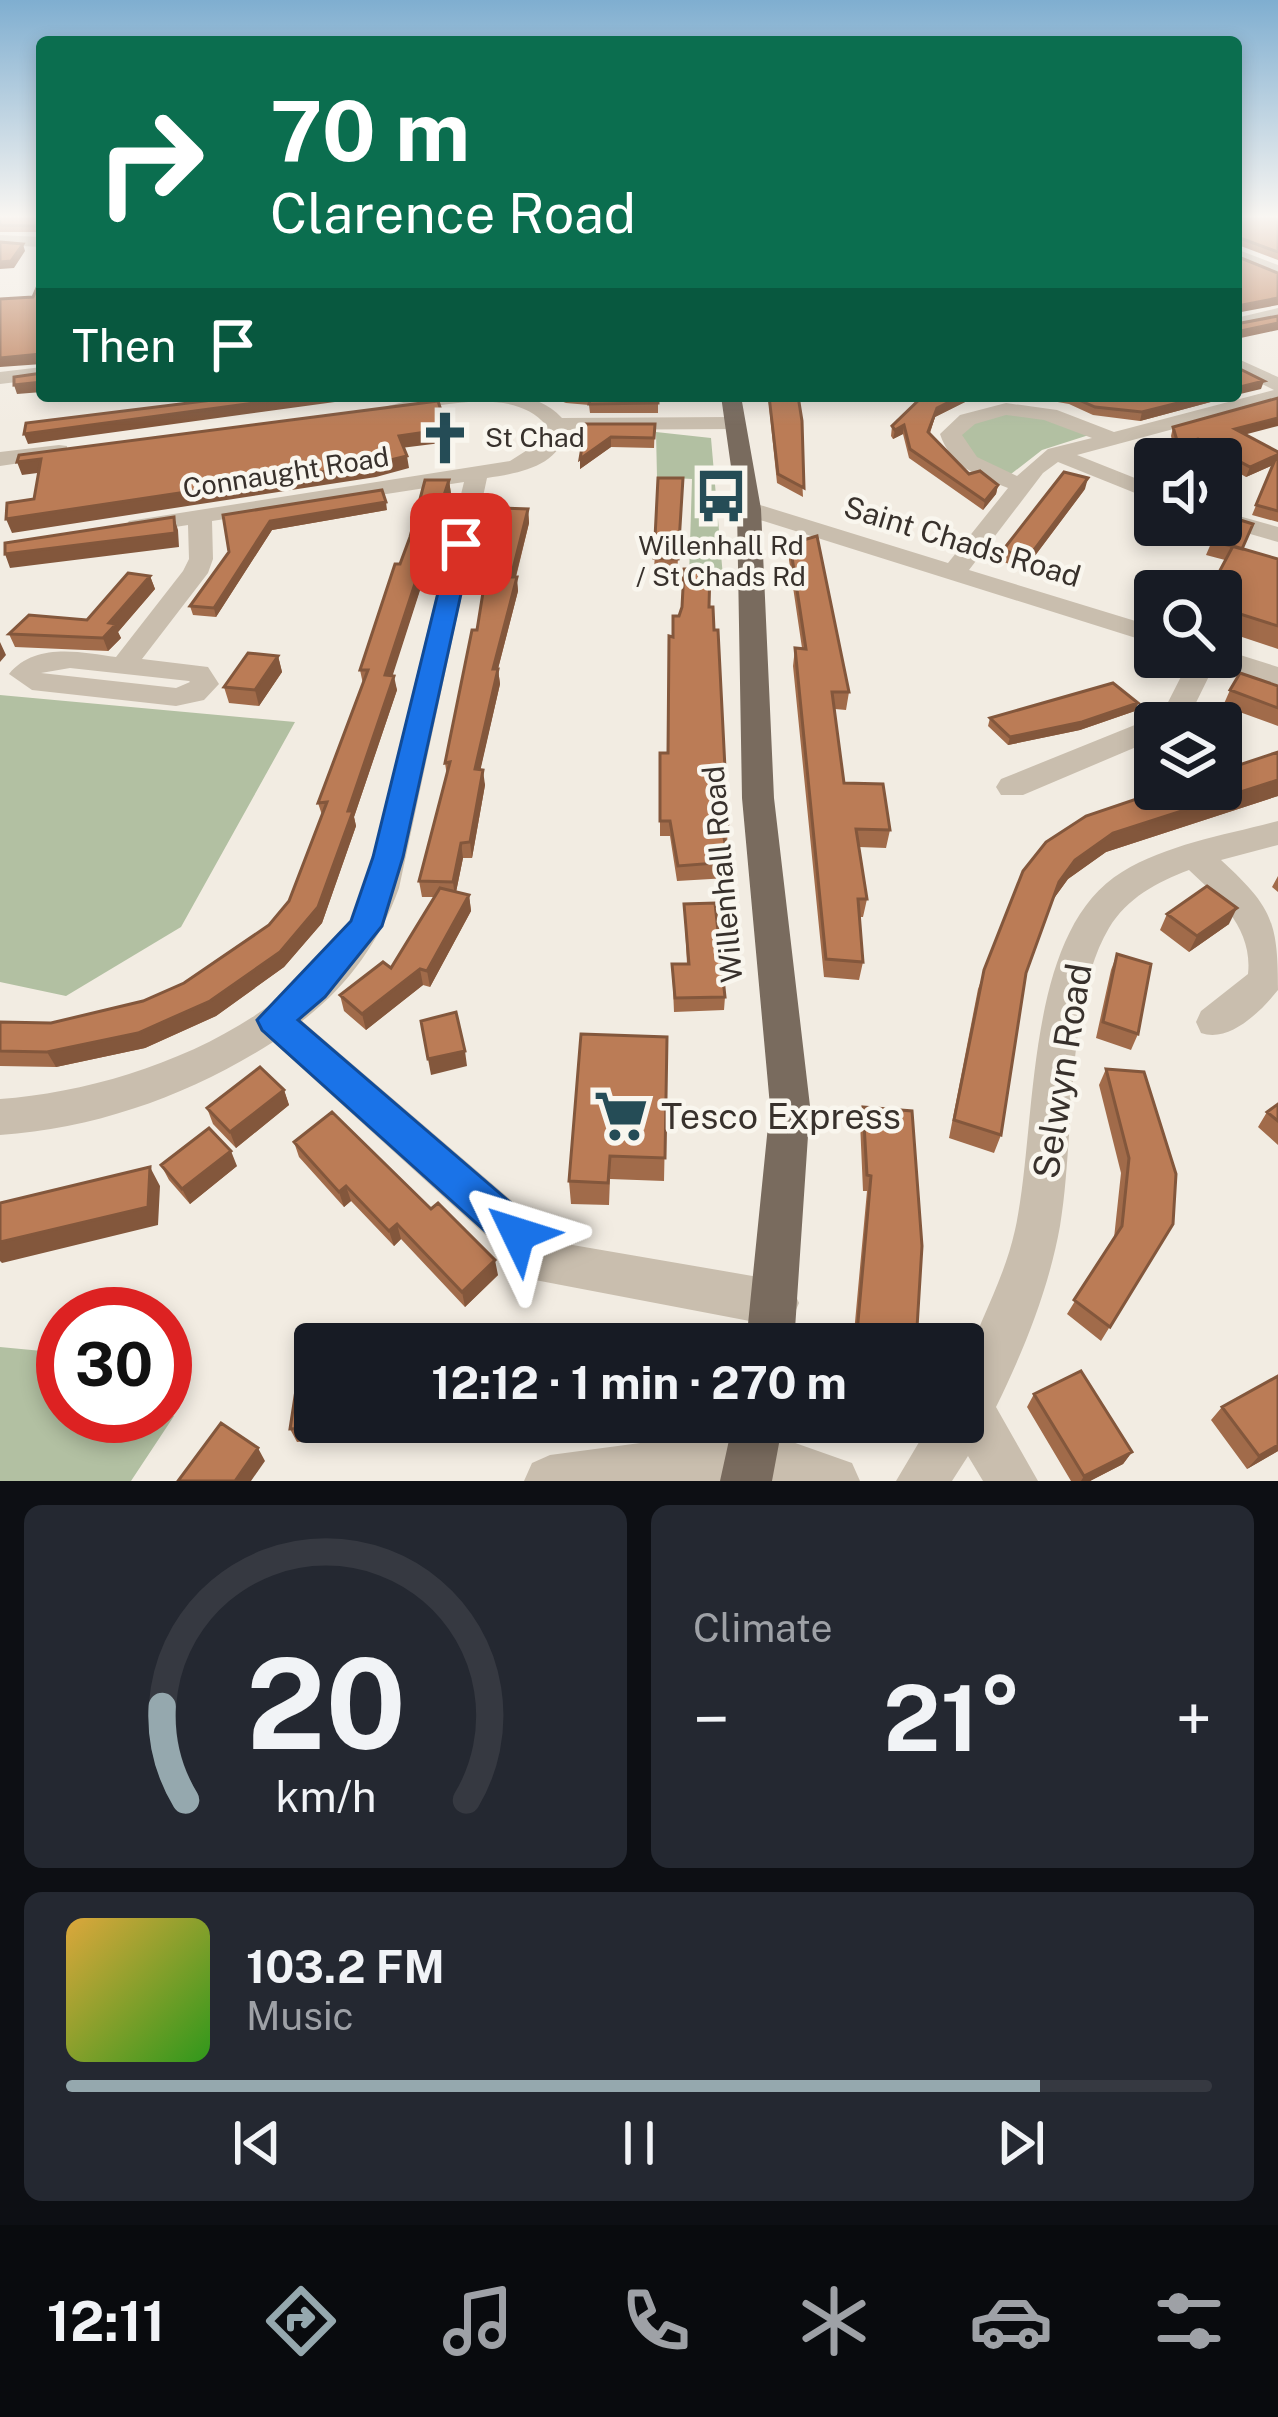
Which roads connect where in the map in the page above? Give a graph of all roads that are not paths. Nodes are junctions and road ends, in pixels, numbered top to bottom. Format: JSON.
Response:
{"nodes":[{"id":1,"x":1278,"y":313,"type":"edge"},
{"id":2,"x":1242,"y":321,"type":"edge"},
{"id":3,"x":1242,"y":367,"type":"edge"},
{"id":4,"x":36,"y":374,"type":"edge"},
{"id":5,"x":0,"y":378,"type":"edge"},
{"id":6,"x":1278,"y":385,"type":"edge"},
{"id":7,"x":1278,"y":395,"type":"edge"},
{"id":8,"x":1242,"y":401,"type":"edge"},
{"id":9,"x":446,"y":402,"type":"edge"},
{"id":10,"x":523,"y":402,"type":"edge"},
{"id":11,"x":731,"y":402,"type":"edge"},
{"id":12,"x":1234,"y":402,"type":"edge"},
{"id":13,"x":367,"y":410,"type":"edge"},
{"id":14,"x":733,"y":423,"type":"junction"},
{"id":15,"x":556,"y":424,"type":"junction"},
{"id":16,"x":1109,"y":437,"type":"junction"},
{"id":17,"x":78,"y":448,"type":"edge"},
{"id":18,"x":1056,"y":454,"type":"junction"},
{"id":19,"x":0,"y":458,"type":"edge"},
{"id":20,"x":477,"y":474,"type":"junction"},
{"id":21,"x":1022,"y":485,"type":"junction"},
{"id":22,"x":1134,"y":486,"type":"edge"},
{"id":23,"x":749,"y":509,"type":"junction"},
{"id":24,"x":200,"y":516,"type":"junction"},
{"id":25,"x":1242,"y":518,"type":"edge"},
{"id":26,"x":112,"y":529,"type":"edge"},
{"id":27,"x":1278,"y":535,"type":"edge"},
{"id":28,"x":953,"y":574,"type":"junction"},
{"id":29,"x":1134,"y":630,"type":"edge"},
{"id":30,"x":1242,"y":664,"type":"edge"},
{"id":31,"x":123,"y":666,"type":"junction"},
{"id":32,"x":1278,"y":676,"type":"edge"},
{"id":33,"x":1134,"y":737,"type":"edge"},
{"id":34,"x":1012,"y":787,"type":"dead end"},
{"id":35,"x":1278,"y":833,"type":"edge"},
{"id":36,"x":1196,"y":857,"type":"junction"},
{"id":37,"x":274,"y":1020,"type":"junction"},
{"id":38,"x":1215,"y":1022,"type":"dead end"},
{"id":39,"x":0,"y":1118,"type":"edge"},
{"id":40,"x":769,"y":1323,"type":"edge"},
{"id":41,"x":773,"y":1323,"type":"edge"},
{"id":42,"x":984,"y":1370,"type":"edge"},
{"id":43,"x":947,"y":1443,"type":"edge"},
{"id":44,"x":984,"y":1443,"type":"edge"},
{"id":45,"x":752,"y":1452,"type":"edge"},
{"id":46,"x":550,"y":1481,"type":"edge"},
{"id":47,"x":834,"y":1481,"type":"edge"},
{"id":48,"x":922,"y":1481,"type":"edge"},
{"id":49,"x":1012,"y":1481,"type":"edge"}],
"edges":[{"from":1,"to":2,"type":"street"},
{"from":3,"to":6,"type":"street"},
{"from":4,"to":5,"type":"street"},
{"from":7,"to":8,"type":"street"},
{"from":9,"to":13,"type":"street"},
{"from":10,"to":15,"type":"street"},
{"from":11,"to":14,"type":"main road","name":"Willenhall Road"},
{"from":12,"to":16,"type":"street"},
{"from":14,"to":15,"type":"street"},
{"from":14,"to":23,"type":"main road","name":"Willenhall Road"},
{"from":15,"to":20,"type":"street","name":"Connaught Road"},
{"from":16,"to":18,"type":"street"},
{"from":16,"to":21,"type":"street"},
{"from":17,"to":19,"type":"street"},
{"from":18,"to":21,"type":"street"},
{"from":18,"to":22,"type":"street"},
{"from":20,"to":24,"type":"street","name":"Connaught Road"},
{"from":20,"to":37,"type":"street"},
{"from":21,"to":28,"type":"street"},
{"from":23,"to":28,"type":"street","name":"Saint Chads Road"},
{"from":23,"to":41,"type":"main road","name":"Willenhall Road"},
{"from":24,"to":26,"type":"street","name":"Connaught Road"},
{"from":24,"to":31,"type":"street"},
{"from":25,"to":27,"type":"street"},
{"from":28,"to":29,"type":"street","name":"Saint Chads Road"},
{"from":30,"to":32,"type":"street"},
{"from":31,"to":31,"type":"street"},
{"from":33,"to":34,"type":"street"},
{"from":35,"to":36,"type":"street","name":"Selwyn Road"},
{"from":36,"to":38,"type":"street"},
{"from":36,"to":42,"type":"street","name":"Selwyn Road"},
{"from":37,"to":39,"type":"street"},
{"from":37,"to":40,"type":"street"},
{"from":43,"to":48,"type":"street","name":"Selwyn Road"},
{"from":44,"to":49,"type":"street"},
{"from":45,"to":46,"type":"street"},
{"from":45,"to":47,"type":"street"}]}
